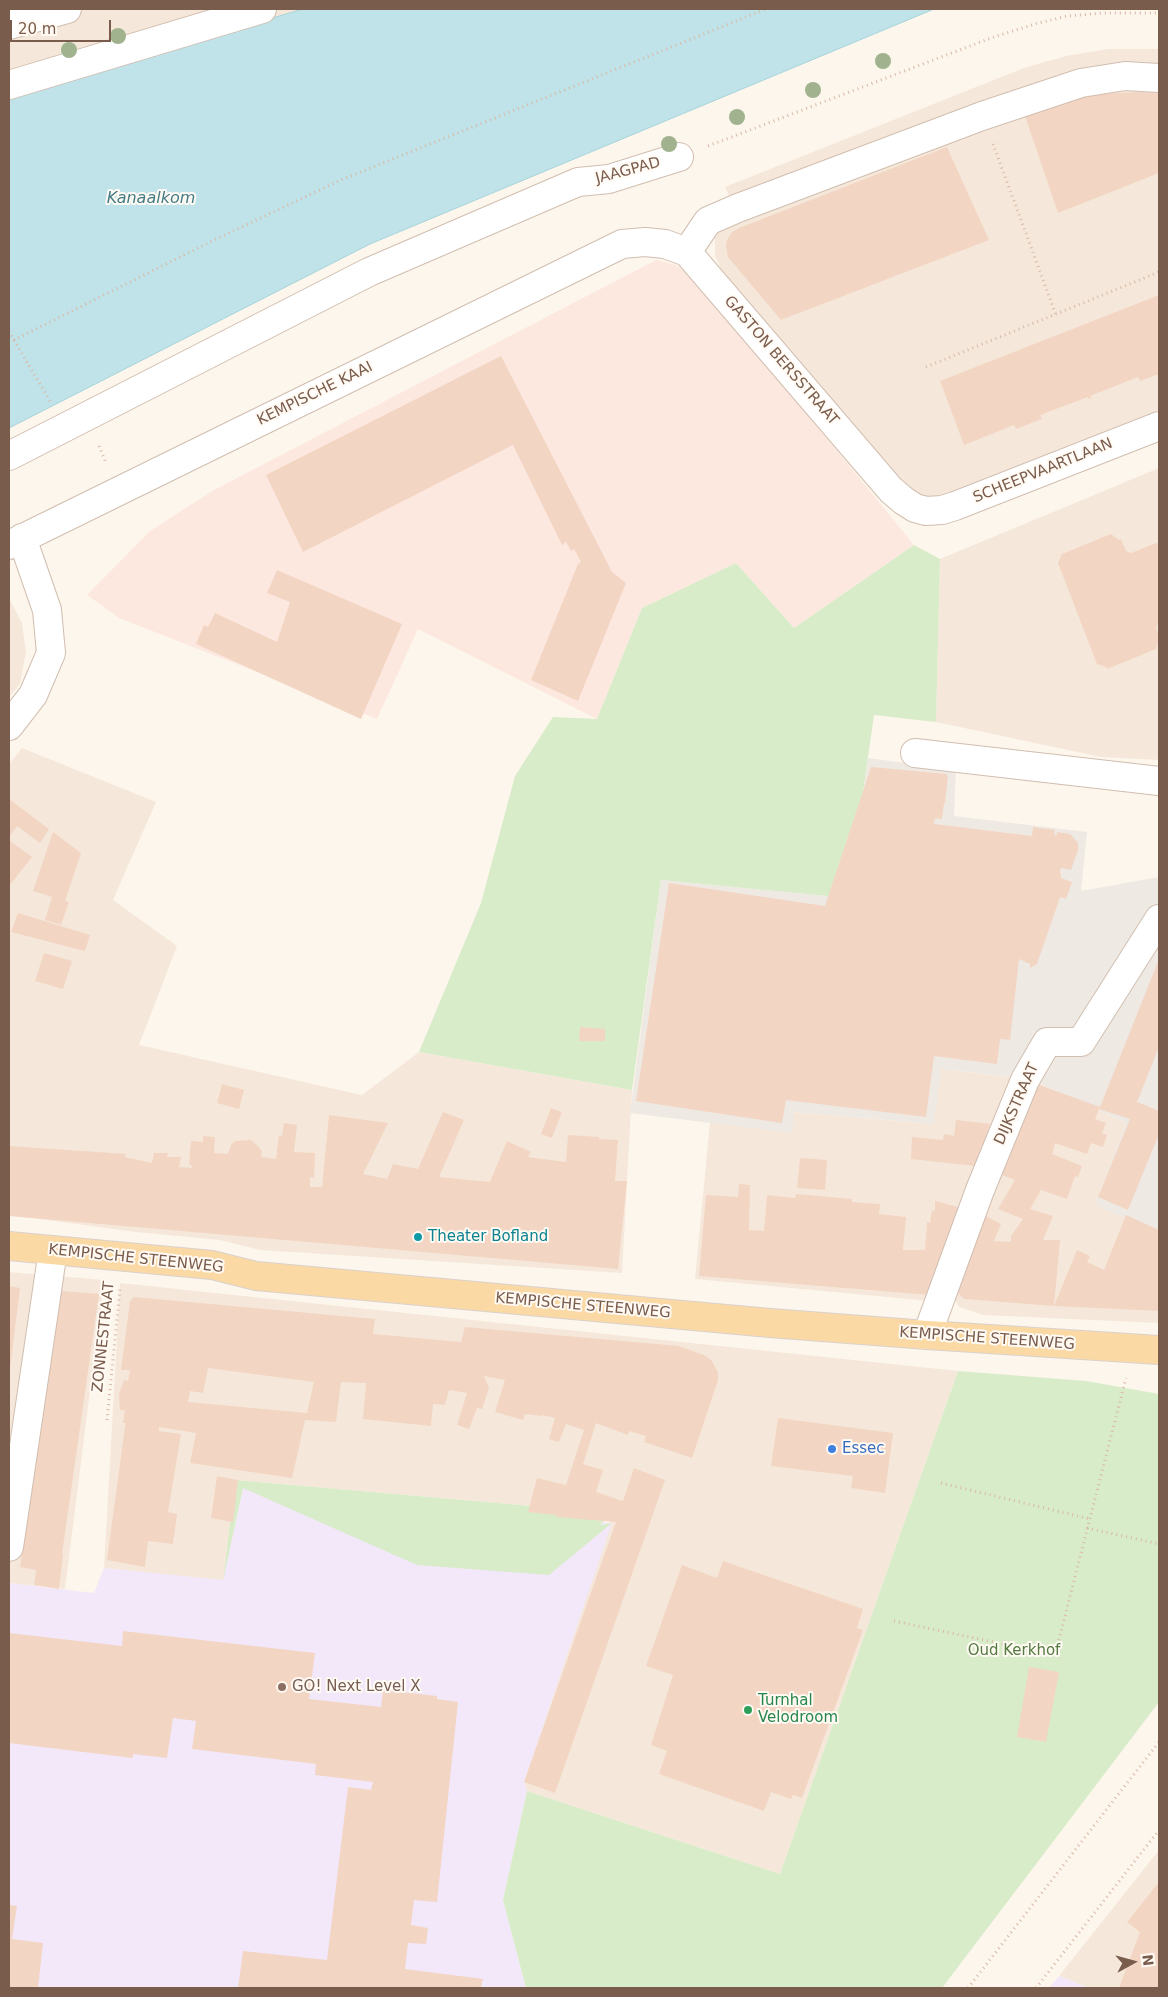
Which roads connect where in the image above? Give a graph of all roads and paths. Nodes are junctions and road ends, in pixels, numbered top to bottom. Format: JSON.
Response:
{"nodes":[{"id":1,"x":67,"y":9,"type":"edge"},
{"id":2,"x":262,"y":9,"type":"edge"},
{"id":3,"x":766,"y":9,"type":"edge"},
{"id":4,"x":1159,"y":13,"type":"edge"},
{"id":5,"x":9,"y":25,"type":"edge"},
{"id":6,"x":1159,"y":78,"type":"edge"},
{"id":7,"x":9,"y":85,"type":"edge"},
{"id":8,"x":982,"y":116,"type":"junction"},
{"id":9,"x":679,"y":157,"type":"joint"},
{"id":10,"x":687,"y":252,"type":"junction"},
{"id":11,"x":1159,"y":272,"type":"edge"},
{"id":12,"x":1056,"y":315,"type":"junction"},
{"id":13,"x":9,"y":331,"type":"edge"},
{"id":14,"x":14,"y":340,"type":"junction"},
{"id":15,"x":926,"y":366,"type":"dead end"},
{"id":16,"x":52,"y":406,"type":"dead end"},
{"id":17,"x":85,"y":416,"type":"junction"},
{"id":18,"x":1159,"y":426,"type":"edge"},
{"id":19,"x":9,"y":456,"type":"edge"},
{"id":20,"x":119,"y":491,"type":"junction"},
{"id":21,"x":926,"y":511,"type":"joint"},
{"id":22,"x":15,"y":541,"type":"edge"},
{"id":23,"x":9,"y":726,"type":"edge"},
{"id":24,"x":915,"y":753,"type":"dead end"},
{"id":25,"x":1159,"y":781,"type":"edge"},
{"id":26,"x":1159,"y":919,"type":"edge"},
{"id":27,"x":9,"y":1246,"type":"edge"},
{"id":28,"x":53,"y":1250,"type":"junction"},
{"id":29,"x":124,"y":1257,"type":"junction"},
{"id":30,"x":926,"y":1336,"type":"junction"},
{"id":31,"x":1146,"y":1349,"type":"edge"},
{"id":32,"x":107,"y":1420,"type":"dead end"},
{"id":33,"x":941,"y":1483,"type":"dead end"},
{"id":34,"x":1090,"y":1519,"type":"junction"},
{"id":35,"x":1087,"y":1528,"type":"junction"},
{"id":36,"x":1159,"y":1544,"type":"edge"},
{"id":37,"x":9,"y":1547,"type":"edge"},
{"id":38,"x":894,"y":1621,"type":"dead end"},
{"id":39,"x":1159,"y":1742,"type":"edge"},
{"id":40,"x":1159,"y":1830,"type":"edge"},
{"id":41,"x":968,"y":1988,"type":"edge"},
{"id":42,"x":1036,"y":1988,"type":"edge"}],
"edges":[{"from":1,"to":5,"type":"street"},
{"from":2,"to":7,"type":"street"},
{"from":3,"to":14,"type":"path"},
{"from":4,"to":9,"type":"path"},
{"from":6,"to":8,"type":"street"},
{"from":8,"to":10,"type":"street"},
{"from":8,"to":12,"type":"path"},
{"from":9,"to":17,"type":"street","name":"JAAGPAD"},
{"from":10,"to":20,"type":"street","name":"KEMPISCHE KAAI"},
{"from":10,"to":21,"type":"street","name":"GASTON BERSSTRAAT"},
{"from":11,"to":12,"type":"path"},
{"from":12,"to":15,"type":"path"},
{"from":13,"to":14,"type":"path"},
{"from":14,"to":16,"type":"path"},
{"from":17,"to":19,"type":"street","name":"JAAGPAD"},
{"from":17,"to":20,"type":"path"},
{"from":18,"to":21,"type":"street","name":"SCHEEPVAARTLAAN"},
{"from":20,"to":22,"type":"street","name":"KEMPISCHE KAAI"},
{"from":22,"to":23,"type":"street"},
{"from":24,"to":25,"type":"street"},
{"from":26,"to":30,"type":"street","name":"DIJKSTRAAT"},
{"from":27,"to":28,"type":"main road","name":"KEMPISCHE STEENWEG"},
{"from":28,"to":29,"type":"main road","name":"KEMPISCHE STEENWEG"},
{"from":28,"to":37,"type":"street"},
{"from":29,"to":30,"type":"main road","name":"KEMPISCHE STEENWEG"},
{"from":29,"to":32,"type":"path","name":"ZONNESTRAAT"},
{"from":30,"to":31,"type":"main road","name":"KEMPISCHE STEENWEG"},
{"from":31,"to":34,"type":"path"},
{"from":33,"to":34,"type":"path"},
{"from":34,"to":35,"type":"path"},
{"from":35,"to":36,"type":"path"},
{"from":35,"to":38,"type":"path"},
{"from":39,"to":41,"type":"path"},
{"from":40,"to":42,"type":"path"}]}
